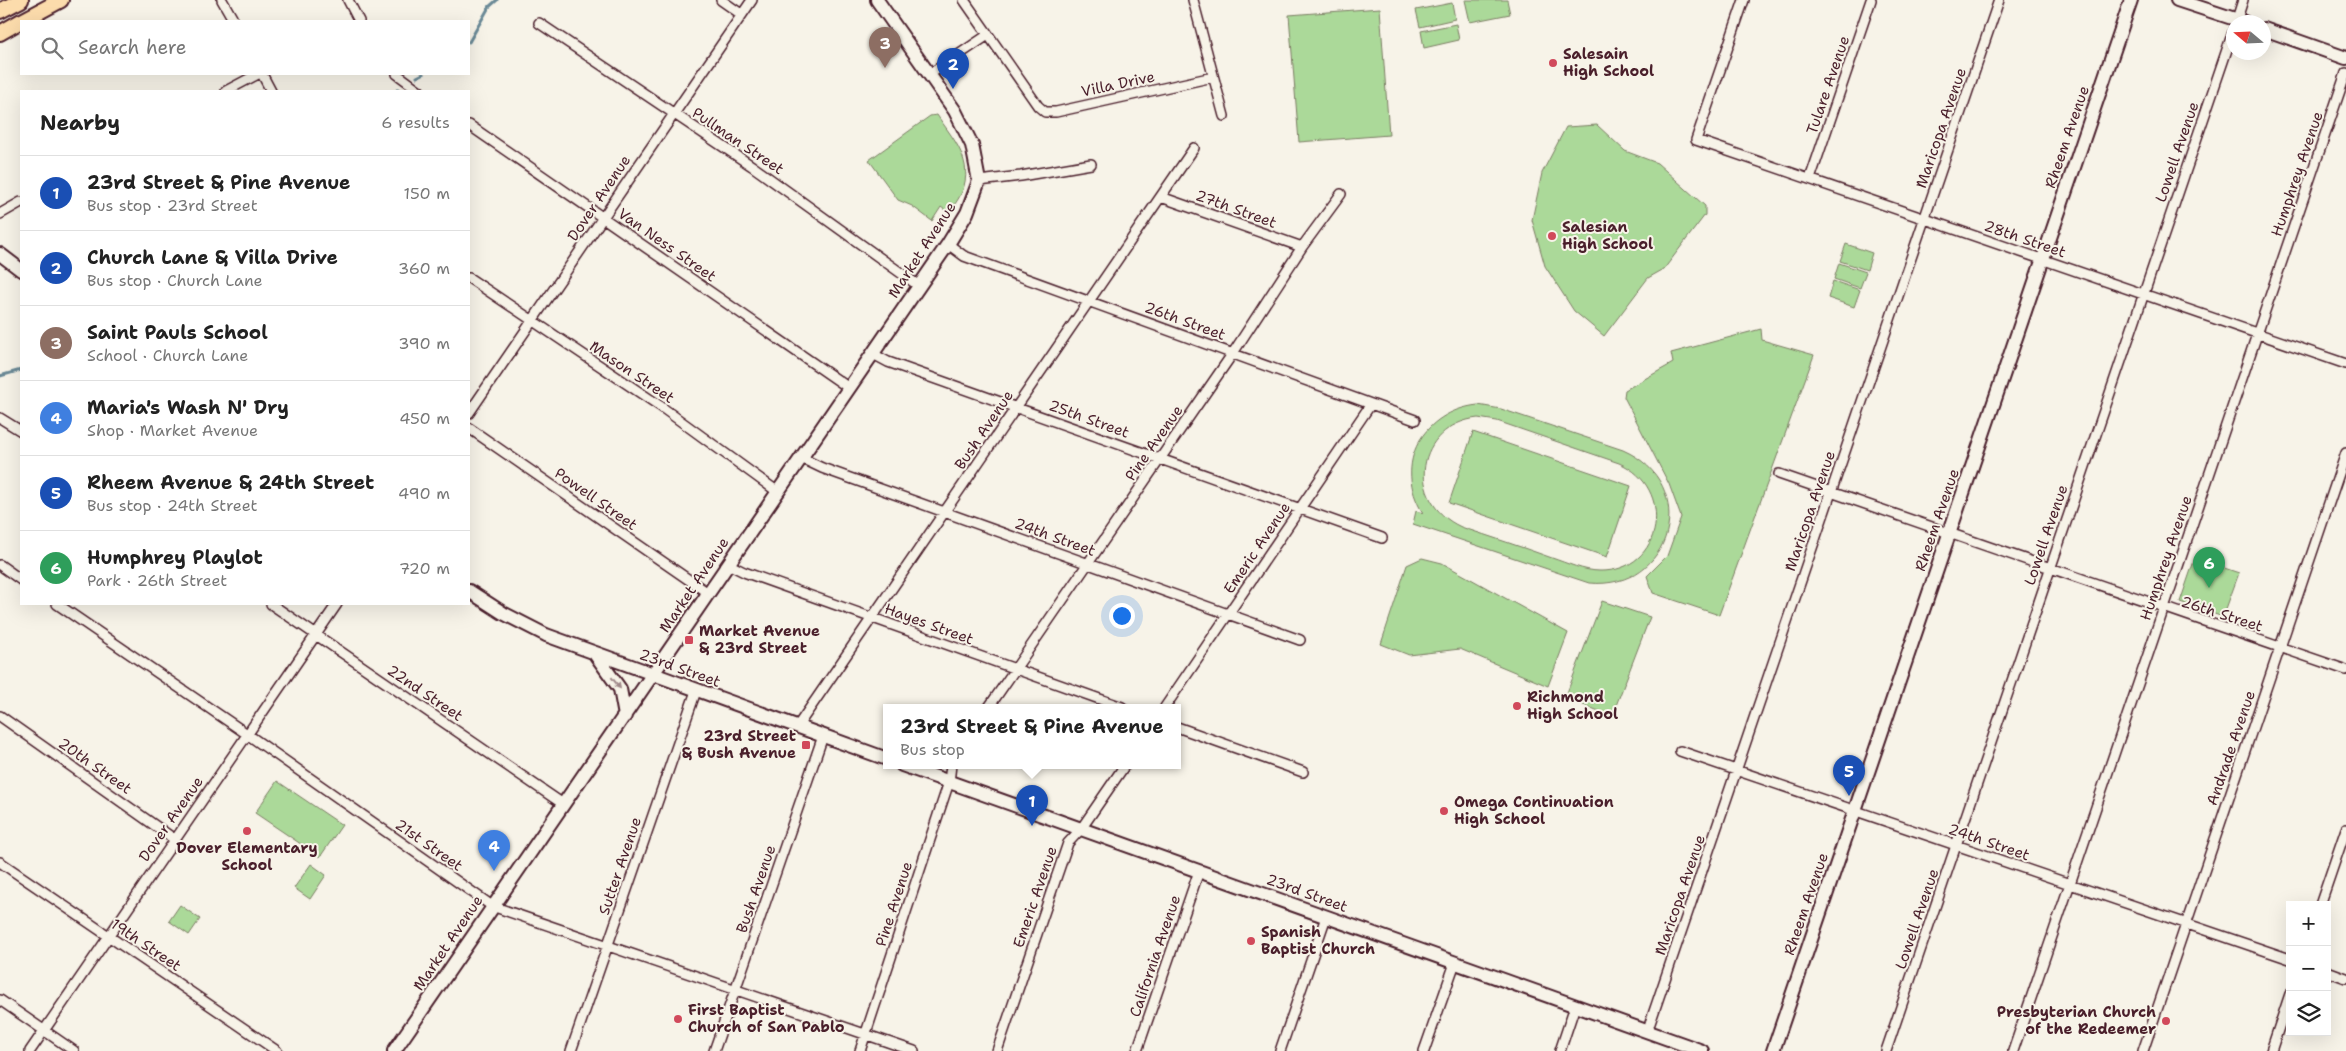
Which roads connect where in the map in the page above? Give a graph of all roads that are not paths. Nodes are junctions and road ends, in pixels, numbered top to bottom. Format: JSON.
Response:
{"nodes":[{"id":1,"x":21,"y":0,"type":"edge"},
{"id":2,"x":61,"y":0,"type":"edge"},
{"id":3,"x":222,"y":0,"type":"edge"},
{"id":4,"x":348,"y":0,"type":"edge"},
{"id":5,"x":721,"y":0,"type":"edge"},
{"id":6,"x":752,"y":0,"type":"edge"},
{"id":7,"x":877,"y":0,"type":"edge"},
{"id":8,"x":964,"y":0,"type":"edge"},
{"id":9,"x":1193,"y":0,"type":"edge"},
{"id":10,"x":1744,"y":0,"type":"edge"},
{"id":11,"x":1871,"y":0,"type":"edge"},
{"id":12,"x":1999,"y":0,"type":"edge"},
{"id":13,"x":2131,"y":0,"type":"edge"},
{"id":14,"x":2177,"y":0,"type":"edge"},
{"id":15,"x":2244,"y":0,"type":"edge"},
{"id":16,"x":0,"y":10,"type":"edge"},
{"id":17,"x":741,"y":14,"type":"junction"},
{"id":18,"x":2240,"y":15,"type":"edge"},
{"id":19,"x":2226,"y":19,"type":"edge"},
{"id":20,"x":24,"y":20,"type":"edge"},
{"id":21,"x":233,"y":20,"type":"edge"},
{"id":22,"x":354,"y":20,"type":"edge"},
{"id":23,"x":20,"y":22,"type":"edge"},
{"id":24,"x":539,"y":23,"type":"dead end"},
{"id":25,"x":2271,"y":31,"type":"edge"},
{"id":26,"x":0,"y":33,"type":"edge"},
{"id":27,"x":988,"y":34,"type":"junction"},
{"id":28,"x":2226,"y":58,"type":"edge"},
{"id":29,"x":2346,"y":58,"type":"edge"},
{"id":30,"x":2346,"y":73,"type":"edge"},
{"id":31,"x":930,"y":74,"type":"junction"},
{"id":32,"x":256,"y":75,"type":"edge"},
{"id":33,"x":263,"y":75,"type":"edge"},
{"id":34,"x":399,"y":76,"type":"edge"},
{"id":35,"x":1213,"y":78,"type":"junction"},
{"id":36,"x":228,"y":90,"type":"edge"},
{"id":37,"x":270,"y":90,"type":"edge"},
{"id":38,"x":419,"y":90,"type":"edge"},
{"id":39,"x":672,"y":114,"type":"junction"},
{"id":40,"x":1224,"y":116,"type":"dead end"},
{"id":41,"x":470,"y":126,"type":"edge"},
{"id":42,"x":1194,"y":148,"type":"dead end"},
{"id":43,"x":1091,"y":164,"type":"dead end"},
{"id":44,"x":1810,"y":179,"type":"junction"},
{"id":45,"x":979,"y":181,"type":"junction"},
{"id":46,"x":1341,"y":194,"type":"dead end"},
{"id":47,"x":1161,"y":197,"type":"junction"},
{"id":48,"x":20,"y":203,"type":"edge"},
{"id":49,"x":0,"y":214,"type":"edge"},
{"id":50,"x":603,"y":218,"type":"junction"},
{"id":51,"x":1924,"y":219,"type":"junction"},
{"id":52,"x":948,"y":244,"type":"junction"},
{"id":53,"x":1302,"y":247,"type":"junction"},
{"id":54,"x":0,"y":254,"type":"edge"},
{"id":55,"x":2043,"y":260,"type":"junction"},
{"id":56,"x":20,"y":269,"type":"edge"},
{"id":57,"x":470,"y":279,"type":"edge"},
{"id":58,"x":920,"y":286,"type":"junction"},
{"id":59,"x":2143,"y":294,"type":"junction"},
{"id":60,"x":1088,"y":301,"type":"junction"},
{"id":61,"x":532,"y":321,"type":"junction"},
{"id":62,"x":2257,"y":334,"type":"junction"},
{"id":63,"x":873,"y":354,"type":"junction"},
{"id":64,"x":1233,"y":354,"type":"junction"},
{"id":65,"x":2346,"y":364,"type":"edge"},
{"id":66,"x":849,"y":388,"type":"junction"},
{"id":67,"x":1371,"y":404,"type":"junction"},
{"id":68,"x":1016,"y":407,"type":"junction"},
{"id":69,"x":470,"y":412,"type":"edge"},
{"id":70,"x":0,"y":418,"type":"edge"},
{"id":71,"x":1415,"y":420,"type":"dead end"},
{"id":72,"x":470,"y":429,"type":"edge"},
{"id":73,"x":20,"y":430,"type":"edge"},
{"id":74,"x":2346,"y":453,"type":"edge"},
{"id":75,"x":801,"y":458,"type":"junction"},
{"id":76,"x":1160,"y":459,"type":"junction"},
{"id":77,"x":1779,"y":474,"type":"dead end"},
{"id":78,"x":778,"y":492,"type":"junction"},
{"id":79,"x":1831,"y":493,"type":"junction"},
{"id":80,"x":1300,"y":509,"type":"junction"},
{"id":81,"x":944,"y":512,"type":"junction"},
{"id":82,"x":1950,"y":532,"type":"junction"},
{"id":83,"x":1382,"y":538,"type":"dead end"},
{"id":84,"x":728,"y":564,"type":"junction"},
{"id":85,"x":1088,"y":564,"type":"junction"},
{"id":86,"x":0,"y":565,"type":"edge"},
{"id":87,"x":2049,"y":568,"type":"junction"},
{"id":88,"x":20,"y":579,"type":"edge"},
{"id":89,"x":470,"y":592,"type":"edge"},
{"id":90,"x":708,"y":593,"type":"junction"},
{"id":91,"x":57,"y":605,"type":"edge"},
{"id":92,"x":272,"y":605,"type":"edge"},
{"id":93,"x":337,"y":605,"type":"edge"},
{"id":94,"x":2163,"y":609,"type":"junction"},
{"id":95,"x":1228,"y":614,"type":"junction"},
{"id":96,"x":872,"y":618,"type":"junction"},
{"id":97,"x":316,"y":635,"type":"junction"},
{"id":98,"x":1300,"y":640,"type":"dead end"},
{"id":99,"x":2280,"y":648,"type":"junction"},
{"id":100,"x":595,"y":654,"type":"junction"},
{"id":101,"x":1015,"y":669,"type":"junction"},
{"id":102,"x":2346,"y":670,"type":"edge"},
{"id":103,"x":652,"y":675,"type":"junction"},
{"id":104,"x":696,"y":691,"type":"junction"},
{"id":105,"x":991,"y":704,"type":"edge"},
{"id":106,"x":1114,"y":704,"type":"edge"},
{"id":107,"x":1167,"y":704,"type":"edge"},
{"id":108,"x":0,"y":716,"type":"edge"},
{"id":109,"x":625,"y":716,"type":"junction"},
{"id":110,"x":797,"y":727,"type":"junction"},
{"id":111,"x":1181,"y":728,"type":"edge"},
{"id":112,"x":247,"y":734,"type":"junction"},
{"id":113,"x":823,"y":736,"type":"junction"},
{"id":114,"x":1680,"y":751,"type":"dead end"},
{"id":115,"x":883,"y":758,"type":"edge"},
{"id":116,"x":913,"y":769,"type":"edge"},
{"id":117,"x":951,"y":769,"type":"edge"},
{"id":118,"x":1122,"y":769,"type":"edge"},
{"id":119,"x":1737,"y":770,"type":"junction"},
{"id":120,"x":1303,"y":772,"type":"dead end"},
{"id":121,"x":949,"y":782,"type":"junction"},
{"id":122,"x":563,"y":804,"type":"junction"},
{"id":123,"x":1856,"y":809,"type":"junction"},
{"id":124,"x":1081,"y":829,"type":"junction"},
{"id":125,"x":2346,"y":829,"type":"edge"},
{"id":126,"x":174,"y":839,"type":"junction"},
{"id":127,"x":1958,"y":845,"type":"junction"},
{"id":128,"x":0,"y":862,"type":"edge"},
{"id":129,"x":1198,"y":871,"type":"junction"},
{"id":130,"x":2069,"y":884,"type":"junction"},
{"id":131,"x":2321,"y":901,"type":"edge"},
{"id":132,"x":492,"y":906,"type":"junction"},
{"id":133,"x":1326,"y":916,"type":"junction"},
{"id":134,"x":2186,"y":924,"type":"junction"},
{"id":135,"x":108,"y":936,"type":"junction"},
{"id":136,"x":607,"y":946,"type":"junction"},
{"id":137,"x":2286,"y":958,"type":"edge"},
{"id":138,"x":1455,"y":963,"type":"junction"},
{"id":139,"x":2331,"y":972,"type":"edge"},
{"id":140,"x":2346,"y":978,"type":"edge"},
{"id":141,"x":736,"y":990,"type":"junction"},
{"id":142,"x":0,"y":1000,"type":"edge"},
{"id":143,"x":1575,"y":1006,"type":"junction"},
{"id":144,"x":2286,"y":1006,"type":"edge"},
{"id":145,"x":44,"y":1030,"type":"junction"},
{"id":146,"x":1647,"y":1032,"type":"junction"},
{"id":147,"x":866,"y":1034,"type":"junction"},
{"id":148,"x":1688,"y":1049,"type":"edge"},
{"id":149,"x":30,"y":1051,"type":"edge"},
{"id":150,"x":74,"y":1051,"type":"edge"},
{"id":151,"x":277,"y":1051,"type":"edge"},
{"id":152,"x":394,"y":1051,"type":"edge"},
{"id":153,"x":571,"y":1051,"type":"edge"},
{"id":154,"x":714,"y":1051,"type":"edge"},
{"id":155,"x":860,"y":1051,"type":"edge"},
{"id":156,"x":914,"y":1051,"type":"edge"},
{"id":157,"x":996,"y":1051,"type":"edge"},
{"id":158,"x":1136,"y":1051,"type":"edge"},
{"id":159,"x":1280,"y":1051,"type":"edge"},
{"id":160,"x":1424,"y":1051,"type":"edge"},
{"id":161,"x":1560,"y":1051,"type":"edge"},
{"id":162,"x":1702,"y":1051,"type":"edge"},
{"id":163,"x":1772,"y":1051,"type":"edge"},
{"id":164,"x":1886,"y":1051,"type":"edge"},
{"id":165,"x":2012,"y":1051,"type":"edge"},
{"id":166,"x":2143,"y":1051,"type":"edge"},
{"id":167,"x":2271,"y":1051,"type":"edge"}],
"edges":[{"from":1,"to":16,"type":"main road"},
{"from":2,"to":20,"type":"main road"},
{"from":3,"to":21,"type":"street"},
{"from":4,"to":22,"type":"street"},
{"from":5,"to":17,"type":"street"},
{"from":6,"to":17,"type":"street","name":"Dover Avenue"},
{"from":7,"to":31,"type":"street"},
{"from":8,"to":27,"type":"street","name":"Villa Drive"},
{"from":9,"to":35,"type":"street"},
{"from":10,"to":44,"type":"street","name":"28th Street"},
{"from":11,"to":44,"type":"street","name":"Tulare Avenue"},
{"from":12,"to":51,"type":"street","name":"Maricopa Avenue"},
{"from":13,"to":55,"type":"street","name":"Rheem Avenue"},
{"from":14,"to":19,"type":"street"},
{"from":15,"to":18,"type":"street","name":"Lowell Avenue"},
{"from":17,"to":39,"type":"street","name":"Dover Avenue"},
{"from":23,"to":26,"type":"main road"},
{"from":24,"to":39,"type":"street","name":"Pullman Street"},
{"from":25,"to":29,"type":"street"},
{"from":27,"to":31,"type":"street"},
{"from":27,"to":35,"type":"street","name":"Villa Drive"},
{"from":28,"to":59,"type":"street","name":"Lowell Avenue"},
{"from":30,"to":62,"type":"street","name":"Humphrey Avenue"},
{"from":31,"to":45,"type":"street"},
{"from":32,"to":36,"type":"street"},
{"from":33,"to":37,"type":"street"},
{"from":34,"to":38,"type":"street"},
{"from":35,"to":40,"type":"street"},
{"from":39,"to":50,"type":"street","name":"Dover Avenue"},
{"from":39,"to":58,"type":"street","name":"Pullman Street"},
{"from":41,"to":50,"type":"street","name":"Van Ness Street"},
{"from":42,"to":47,"type":"street","name":"Bush Avenue"},
{"from":43,"to":45,"type":"street"},
{"from":44,"to":51,"type":"street","name":"28th Street"},
{"from":45,"to":52,"type":"street","name":"Market Avenue"},
{"from":46,"to":53,"type":"street","name":"Pine Avenue"},
{"from":47,"to":53,"type":"street","name":"27th Street"},
{"from":47,"to":60,"type":"street","name":"Bush Avenue"},
{"from":48,"to":49,"type":"street"},
{"from":50,"to":61,"type":"street","name":"Dover Avenue"},
{"from":50,"to":66,"type":"street","name":"Van Ness Street"},
{"from":51,"to":55,"type":"street","name":"28th Street"},
{"from":51,"to":79,"type":"street","name":"Maricopa Avenue"},
{"from":52,"to":58,"type":"street","name":"Market Avenue"},
{"from":52,"to":60,"type":"street","name":"26th Street"},
{"from":53,"to":64,"type":"street","name":"Pine Avenue"},
{"from":54,"to":56,"type":"street"},
{"from":55,"to":59,"type":"street","name":"28th Street"},
{"from":55,"to":82,"type":"street","name":"Rheem Avenue"},
{"from":57,"to":61,"type":"street","name":"Mason Street"},
{"from":58,"to":63,"type":"street","name":"Market Avenue"},
{"from":59,"to":62,"type":"street","name":"28th Street"},
{"from":59,"to":87,"type":"street","name":"Lowell Avenue"},
{"from":60,"to":64,"type":"street","name":"26th Street"},
{"from":60,"to":68,"type":"street","name":"Bush Avenue"},
{"from":61,"to":69,"type":"street","name":"Dover Avenue"},
{"from":61,"to":78,"type":"street","name":"Mason Street"},
{"from":62,"to":65,"type":"street","name":"28th Street"},
{"from":62,"to":94,"type":"street","name":"Humphrey Avenue"},
{"from":63,"to":66,"type":"street","name":"Market Avenue"},
{"from":63,"to":68,"type":"street","name":"25th Street"},
{"from":64,"to":67,"type":"street","name":"26th Street"},
{"from":64,"to":76,"type":"street","name":"Pine Avenue"},
{"from":66,"to":75,"type":"street","name":"Market Avenue"},
{"from":67,"to":71,"type":"street","name":"26th Street"},
{"from":67,"to":80,"type":"street","name":"Emeric Avenue"},
{"from":68,"to":76,"type":"street","name":"25th Street"},
{"from":68,"to":81,"type":"street","name":"Bush Avenue"},
{"from":70,"to":73,"type":"street"},
{"from":72,"to":90,"type":"street","name":"Powell Street"},
{"from":74,"to":99,"type":"street","name":"Andrade Avenue"},
{"from":75,"to":78,"type":"street","name":"Market Avenue"},
{"from":75,"to":81,"type":"street","name":"24th Street"},
{"from":76,"to":80,"type":"street","name":"25th Street"},
{"from":76,"to":85,"type":"street","name":"Pine Avenue"},
{"from":77,"to":79,"type":"street","name":"26th Street"},
{"from":78,"to":84,"type":"street","name":"Market Avenue"},
{"from":79,"to":82,"type":"street","name":"26th Street"},
{"from":79,"to":119,"type":"street","name":"Maricopa Avenue"},
{"from":80,"to":83,"type":"street","name":"25th Street"},
{"from":80,"to":95,"type":"street","name":"Emeric Avenue"},
{"from":81,"to":85,"type":"street","name":"24th Street"},
{"from":81,"to":96,"type":"street","name":"Bush Avenue"},
{"from":82,"to":87,"type":"street","name":"26th Street"},
{"from":82,"to":123,"type":"street","name":"Rheem Avenue"},
{"from":84,"to":90,"type":"street","name":"Market Avenue"},
{"from":84,"to":96,"type":"street","name":"Hayes Street"},
{"from":85,"to":95,"type":"street","name":"24th Street"},
{"from":85,"to":101,"type":"street","name":"Pine Avenue"},
{"from":86,"to":88,"type":"street"},
{"from":87,"to":94,"type":"street","name":"26th Street"},
{"from":87,"to":127,"type":"street","name":"Lowell Avenue"},
{"from":89,"to":100,"type":"street","name":"23rd Street"},
{"from":90,"to":103,"type":"street","name":"Market Avenue"},
{"from":91,"to":112,"type":"street","name":"21st Street"},
{"from":92,"to":97,"type":"street","name":"22nd Street"},
{"from":93,"to":97,"type":"street","name":"Dover Avenue"},
{"from":94,"to":99,"type":"street","name":"26th Street"},
{"from":94,"to":130,"type":"street","name":"Humphrey Avenue"},
{"from":95,"to":98,"type":"street","name":"24th Street"},
{"from":95,"to":107,"type":"street","name":"Emeric Avenue"},
{"from":96,"to":101,"type":"street","name":"Hayes Street"},
{"from":96,"to":110,"type":"street","name":"Bush Avenue"},
{"from":97,"to":112,"type":"street","name":"Dover Avenue"},
{"from":97,"to":122,"type":"street","name":"22nd Street"},
{"from":99,"to":102,"type":"street","name":"26th Street"},
{"from":99,"to":134,"type":"street","name":"Andrade Avenue"},
{"from":100,"to":103,"type":"street","name":"23rd Street"},
{"from":100,"to":109,"type":"street","one_way":true},
{"from":101,"to":105,"type":"street","name":"Pine Avenue"},
{"from":101,"to":106,"type":"street","name":"Hayes Street"},
{"from":103,"to":104,"type":"street","name":"23rd Street"},
{"from":103,"to":109,"type":"street","name":"Market Avenue"},
{"from":104,"to":110,"type":"street","name":"23rd Street"},
{"from":104,"to":136,"type":"street","name":"Sutter Avenue"},
{"from":108,"to":126,"type":"street","name":"20th Street"},
{"from":109,"to":122,"type":"street","name":"Market Avenue"},
{"from":110,"to":113,"type":"street","name":"23rd Street"},
{"from":111,"to":120,"type":"street"},
{"from":112,"to":126,"type":"street","name":"Dover Avenue"},
{"from":112,"to":132,"type":"street","name":"21st Street"},
{"from":113,"to":115,"type":"street","name":"23rd Street"},
{"from":113,"to":141,"type":"street","name":"Bush Avenue"},
{"from":114,"to":119,"type":"street","name":"24th Street"},
{"from":116,"to":121,"type":"street","name":"23rd Street"},
{"from":117,"to":121,"type":"street","name":"Pine Avenue"},
{"from":118,"to":124,"type":"street","name":"Emeric Avenue"},
{"from":119,"to":123,"type":"street","name":"24th Street"},
{"from":119,"to":146,"type":"street","name":"Maricopa Avenue"},
{"from":121,"to":124,"type":"street","name":"23rd Street"},
{"from":121,"to":147,"type":"street","name":"Pine Avenue"},
{"from":122,"to":132,"type":"street","name":"Market Avenue"},
{"from":123,"to":127,"type":"street","name":"24th Street"},
{"from":123,"to":163,"type":"street","name":"Rheem Avenue"},
{"from":124,"to":129,"type":"street","name":"23rd Street"},
{"from":124,"to":157,"type":"street","name":"Emeric Avenue"},
{"from":125,"to":131,"type":"street"},
{"from":126,"to":135,"type":"street","name":"Dover Avenue"},
{"from":127,"to":130,"type":"street","name":"24th Street"},
{"from":127,"to":164,"type":"street","name":"Lowell Avenue"},
{"from":128,"to":135,"type":"street","name":"19th Street"},
{"from":129,"to":133,"type":"street","name":"23rd Street"},
{"from":129,"to":158,"type":"street","name":"California Avenue"},
{"from":130,"to":134,"type":"street","name":"24th Street"},
{"from":130,"to":165,"type":"street","name":"Humphrey Avenue"},
{"from":132,"to":136,"type":"street","name":"21st Street"},
{"from":132,"to":152,"type":"street","name":"Market Avenue"},
{"from":133,"to":138,"type":"street","name":"23rd Street"},
{"from":133,"to":159,"type":"street"},
{"from":134,"to":137,"type":"street","name":"24th Street"},
{"from":134,"to":166,"type":"street","name":"Andrade Avenue"},
{"from":135,"to":145,"type":"street","name":"Dover Avenue"},
{"from":135,"to":151,"type":"street","name":"19th Street"},
{"from":136,"to":141,"type":"street","name":"21st Street"},
{"from":136,"to":153,"type":"street","name":"Sutter Avenue"},
{"from":138,"to":143,"type":"street","name":"23rd Street"},
{"from":138,"to":160,"type":"street"},
{"from":139,"to":140,"type":"street"},
{"from":141,"to":147,"type":"street","name":"21st Street"},
{"from":141,"to":154,"type":"street","name":"Bush Avenue"},
{"from":142,"to":145,"type":"street"},
{"from":143,"to":146,"type":"street","name":"23rd Street"},
{"from":143,"to":161,"type":"street"},
{"from":144,"to":167,"type":"street"},
{"from":145,"to":149,"type":"street","name":"Dover Avenue"},
{"from":145,"to":150,"type":"street"},
{"from":146,"to":148,"type":"street","name":"23rd Street"},
{"from":147,"to":155,"type":"street","name":"Pine Avenue"},
{"from":147,"to":156,"type":"street","name":"21st Street"},
{"from":148,"to":162,"type":"street","name":"23rd Street"}]}
